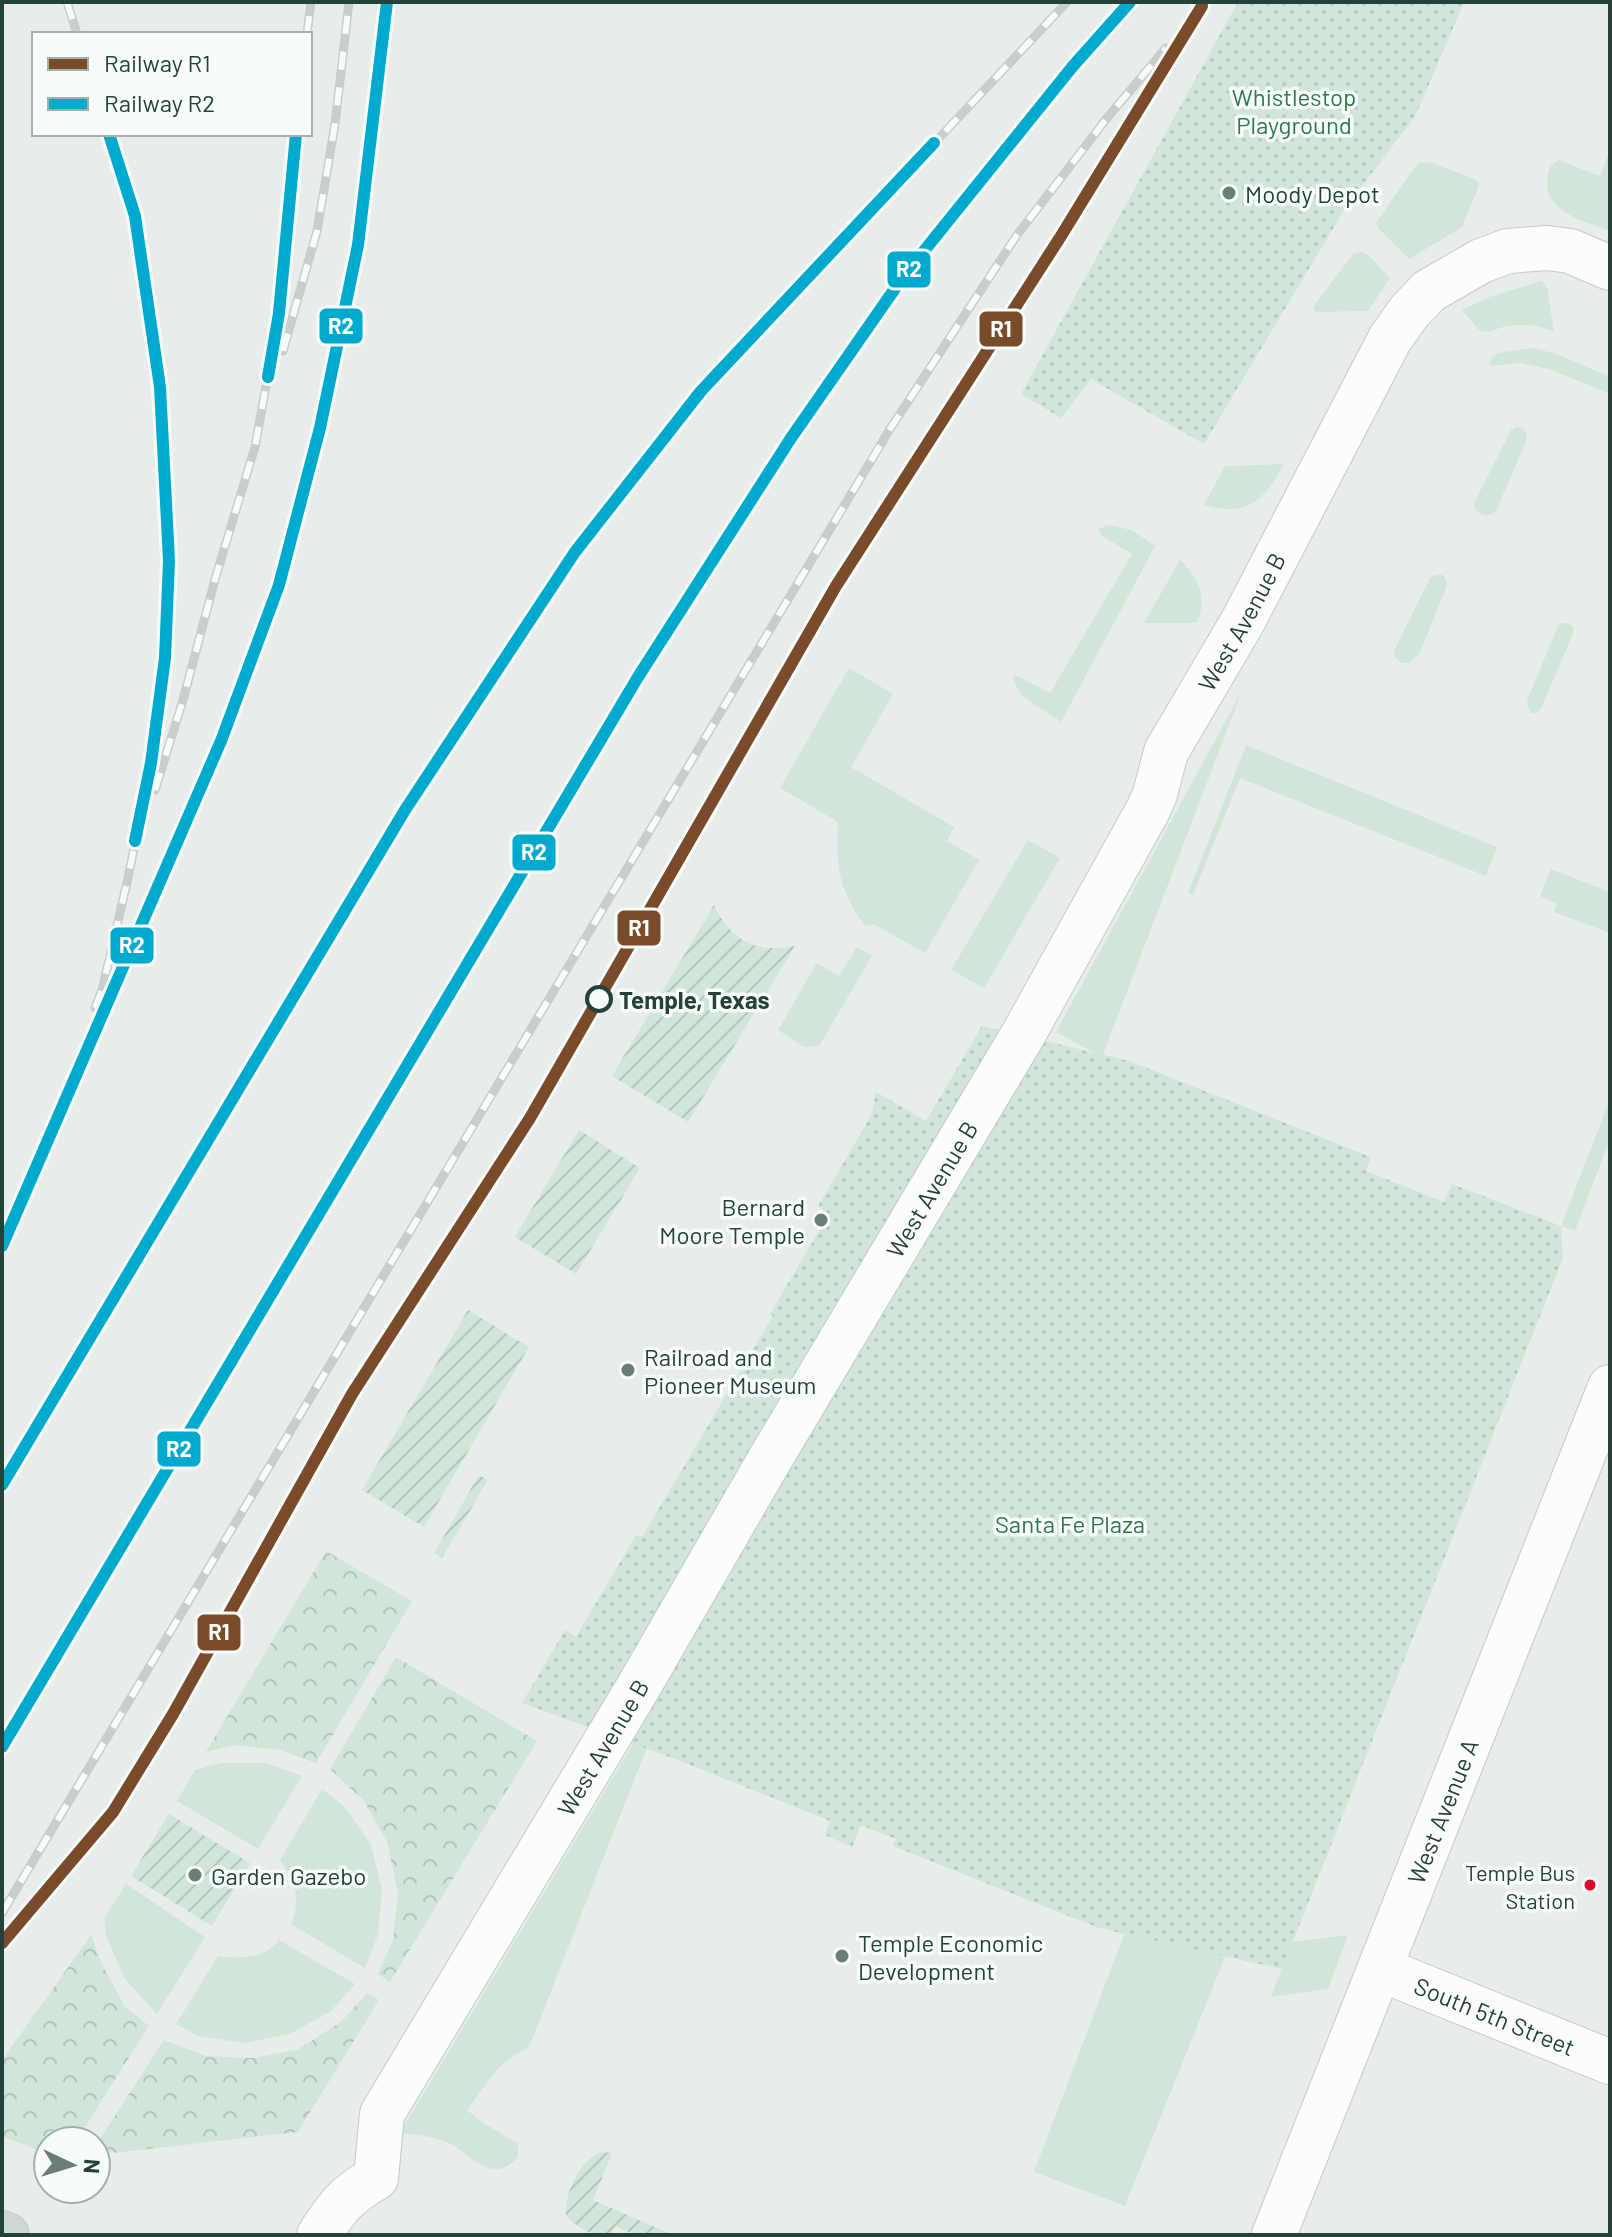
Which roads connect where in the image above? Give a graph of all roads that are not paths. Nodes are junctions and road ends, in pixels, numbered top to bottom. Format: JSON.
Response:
{"nodes":[{"id":1,"x":1610,"y":268,"type":"edge"},
{"id":2,"x":1610,"y":1387,"type":"edge"},
{"id":3,"x":1380,"y":1969,"type":"junction"},
{"id":4,"x":1610,"y":2062,"type":"edge"},
{"id":5,"x":319,"y":2235,"type":"edge"},
{"id":6,"x":1274,"y":2235,"type":"edge"}],
"edges":[{"from":1,"to":5,"type":"street","name":"West Avenue B"},
{"from":2,"to":3,"type":"street","name":"West Avenue A"},
{"from":3,"to":4,"type":"street","name":"South 5th Street"},
{"from":3,"to":6,"type":"street","name":"West Avenue A"}]}
